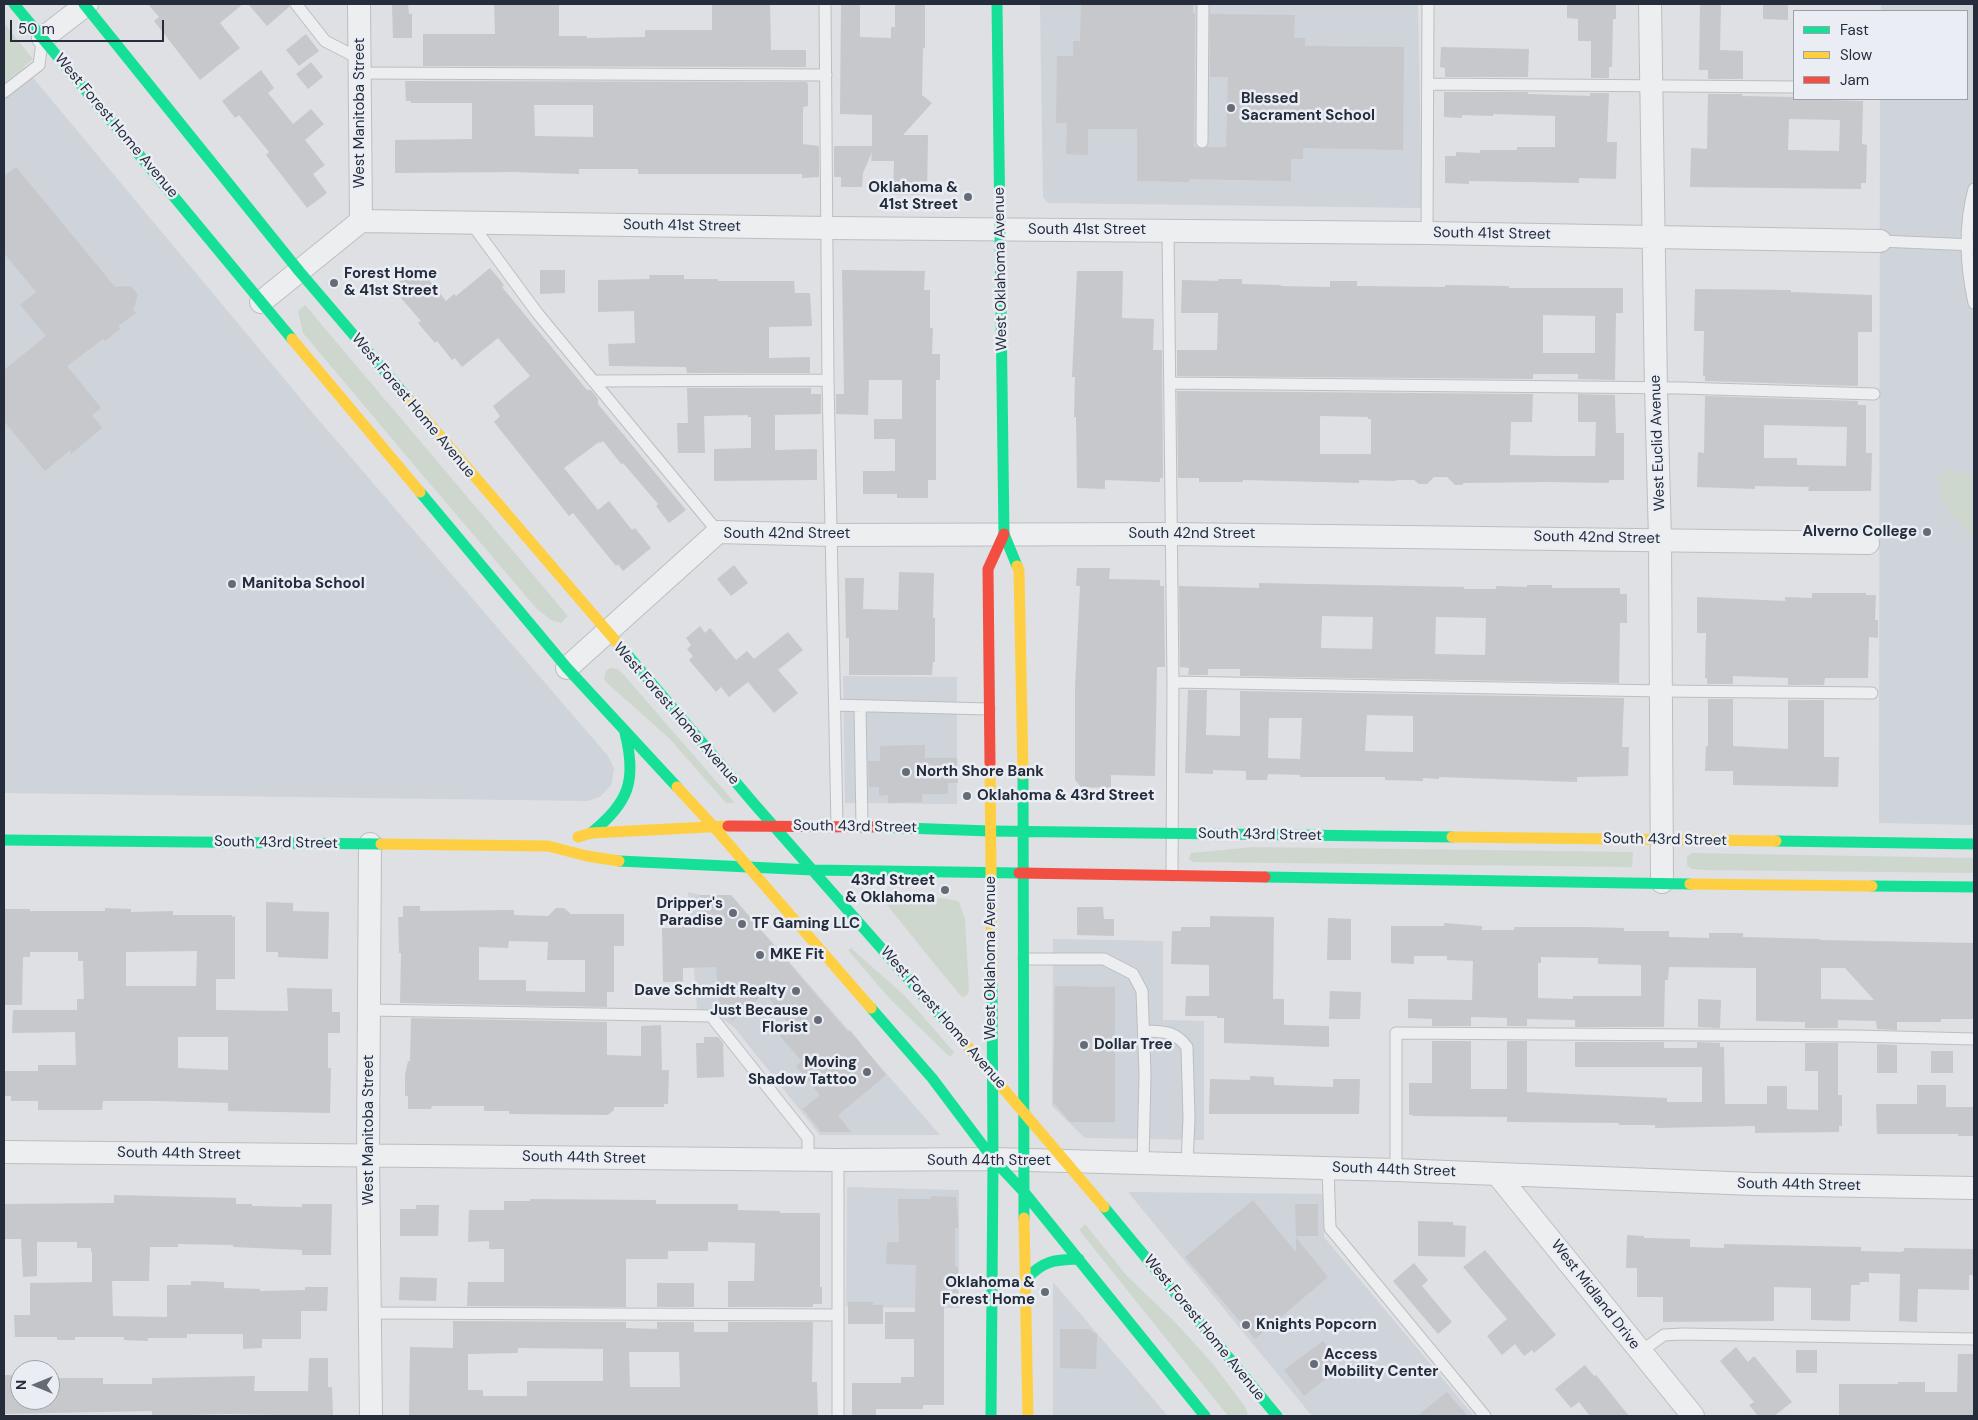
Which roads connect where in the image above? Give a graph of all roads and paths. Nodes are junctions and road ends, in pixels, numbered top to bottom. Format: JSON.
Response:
{"nodes":[{"id":1,"x":14,"y":4,"type":"edge"},
{"id":2,"x":85,"y":4,"type":"edge"},
{"id":3,"x":296,"y":4,"type":"edge"},
{"id":4,"x":359,"y":4,"type":"edge"},
{"id":5,"x":825,"y":4,"type":"edge"},
{"id":6,"x":997,"y":4,"type":"edge"},
{"id":7,"x":1203,"y":4,"type":"edge"},
{"id":8,"x":1428,"y":4,"type":"edge"},
{"id":9,"x":1650,"y":4,"type":"edge"},
{"id":10,"x":43,"y":38,"type":"junction"},
{"id":11,"x":360,"y":66,"type":"junction"},
{"id":12,"x":826,"y":75,"type":"junction"},
{"id":13,"x":1428,"y":84,"type":"junction"},
{"id":14,"x":1652,"y":87,"type":"junction"},
{"id":15,"x":1793,"y":87,"type":"edge"},
{"id":16,"x":4,"y":92,"type":"edge"},
{"id":17,"x":1202,"y":142,"type":"dead end"},
{"id":18,"x":1974,"y":190,"type":"edge"},
{"id":19,"x":361,"y":221,"type":"junction"},
{"id":20,"x":471,"y":223,"type":"junction"},
{"id":21,"x":828,"y":228,"type":"junction"},
{"id":22,"x":1001,"y":229,"type":"junction"},
{"id":23,"x":1168,"y":231,"type":"junction"},
{"id":24,"x":1428,"y":233,"type":"junction"},
{"id":25,"x":1654,"y":236,"type":"junction"},
{"id":26,"x":1880,"y":241,"type":"joint"},
{"id":27,"x":1971,"y":245,"type":"edge"},
{"id":28,"x":299,"y":271,"type":"junction"},
{"id":29,"x":261,"y":302,"type":"junction"},
{"id":30,"x":1974,"y":303,"type":"edge"},
{"id":31,"x":828,"y":380,"type":"junction"},
{"id":32,"x":593,"y":381,"type":"junction"},
{"id":33,"x":1171,"y":383,"type":"junction"},
{"id":34,"x":1656,"y":388,"type":"junction"},
{"id":35,"x":1874,"y":394,"type":"dead end"},
{"id":36,"x":718,"y":532,"type":"junction"},
{"id":37,"x":1004,"y":534,"type":"junction"},
{"id":38,"x":1172,"y":534,"type":"junction"},
{"id":39,"x":832,"y":535,"type":"junction"},
{"id":40,"x":1660,"y":539,"type":"junction"},
{"id":41,"x":1868,"y":543,"type":"dead end"},
{"id":42,"x":606,"y":632,"type":"junction"},
{"id":43,"x":567,"y":668,"type":"junction"},
{"id":44,"x":1173,"y":682,"type":"junction"},
{"id":45,"x":1661,"y":691,"type":"junction"},
{"id":46,"x":1872,"y":693,"type":"dead end"},
{"id":47,"x":835,"y":705,"type":"junction"},
{"id":48,"x":860,"y":706,"type":"junction"},
{"id":49,"x":989,"y":709,"type":"junction"},
{"id":50,"x":625,"y":733,"type":"junction"},
{"id":51,"x":714,"y":826,"type":"junction"},
{"id":52,"x":774,"y":826,"type":"junction"},
{"id":53,"x":837,"y":826,"type":"junction"},
{"id":54,"x":862,"y":827,"type":"junction"},
{"id":55,"x":990,"y":831,"type":"junction"},
{"id":56,"x":1024,"y":831,"type":"junction"},
{"id":57,"x":591,"y":833,"type":"junction"},
{"id":58,"x":1173,"y":833,"type":"junction"},
{"id":59,"x":4,"y":840,"type":"edge"},
{"id":60,"x":1661,"y":840,"type":"junction"},
{"id":61,"x":370,"y":844,"type":"junction"},
{"id":62,"x":1974,"y":844,"type":"edge"},
{"id":63,"x":548,"y":846,"type":"junction"},
{"id":64,"x":748,"y":868,"type":"junction"},
{"id":65,"x":812,"y":870,"type":"junction"},
{"id":66,"x":990,"y":872,"type":"junction"},
{"id":67,"x":1024,"y":872,"type":"junction"},
{"id":68,"x":1172,"y":875,"type":"junction"},
{"id":69,"x":1662,"y":882,"type":"junction"},
{"id":70,"x":1974,"y":887,"type":"edge"},
{"id":71,"x":1024,"y":959,"type":"junction"},
{"id":72,"x":370,"y":1010,"type":"junction"},
{"id":73,"x":1144,"y":1031,"type":"junction"},
{"id":74,"x":1974,"y":1039,"type":"edge"},
{"id":75,"x":992,"y":1073,"type":"junction"},
{"id":76,"x":1024,"y":1113,"type":"junction"},
{"id":77,"x":4,"y":1152,"type":"edge"},
{"id":78,"x":368,"y":1155,"type":"junction"},
{"id":79,"x":993,"y":1159,"type":"junction"},
{"id":80,"x":808,"y":1160,"type":"junction"},
{"id":81,"x":838,"y":1160,"type":"junction"},
{"id":82,"x":1024,"y":1160,"type":"junction"},
{"id":83,"x":1064,"y":1161,"type":"junction"},
{"id":84,"x":1143,"y":1163,"type":"junction"},
{"id":85,"x":1187,"y":1164,"type":"junction"},
{"id":86,"x":1328,"y":1168,"type":"junction"},
{"id":87,"x":1396,"y":1170,"type":"junction"},
{"id":88,"x":1497,"y":1174,"type":"junction"},
{"id":89,"x":1974,"y":1188,"type":"edge"},
{"id":90,"x":1024,"y":1192,"type":"junction"},
{"id":91,"x":1079,"y":1259,"type":"junction"},
{"id":92,"x":1026,"y":1279,"type":"junction"},
{"id":93,"x":371,"y":1313,"type":"junction"},
{"id":94,"x":838,"y":1315,"type":"junction"},
{"id":95,"x":1974,"y":1339,"type":"edge"},
{"id":96,"x":1640,"y":1352,"type":"junction"},
{"id":97,"x":371,"y":1416,"type":"edge"},
{"id":98,"x":838,"y":1416,"type":"edge"},
{"id":99,"x":990,"y":1416,"type":"edge"},
{"id":100,"x":1028,"y":1416,"type":"edge"},
{"id":101,"x":1205,"y":1416,"type":"edge"},
{"id":102,"x":1277,"y":1416,"type":"edge"},
{"id":103,"x":1485,"y":1416,"type":"edge"},
{"id":104,"x":1693,"y":1416,"type":"edge"}],
"edges":[{"from":1,"to":10,"type":"main road","name":"West Forest Home Avenue"},
{"from":2,"to":10,"type":"street"},
{"from":2,"to":28,"type":"main road","name":"West Forest Home Avenue"},
{"from":3,"to":11,"type":"lane"},
{"from":4,"to":11,"type":"street","name":"West Manitoba Street"},
{"from":5,"to":12,"type":"lane"},
{"from":6,"to":22,"type":"main road","name":"West Oklahoma Avenue"},
{"from":7,"to":17,"type":"lane"},
{"from":8,"to":13,"type":"lane"},
{"from":9,"to":14,"type":"street","name":"West Euclid Avenue"},
{"from":10,"to":16,"type":"lane"},
{"from":10,"to":29,"type":"main road","name":"West Forest Home Avenue"},
{"from":11,"to":12,"type":"lane"},
{"from":11,"to":19,"type":"street","name":"West Manitoba Street"},
{"from":12,"to":21,"type":"lane"},
{"from":13,"to":14,"type":"lane"},
{"from":13,"to":24,"type":"lane"},
{"from":14,"to":15,"type":"lane"},
{"from":14,"to":25,"type":"street","name":"West Euclid Avenue"},
{"from":18,"to":27,"type":"lane"},
{"from":19,"to":20,"type":"street","name":"South 41st Street"},
{"from":19,"to":28,"type":"street"},
{"from":20,"to":21,"type":"street","name":"South 41st Street"},
{"from":20,"to":32,"type":"lane"},
{"from":21,"to":22,"type":"street","name":"South 41st Street"},
{"from":21,"to":31,"type":"lane"},
{"from":22,"to":23,"type":"street","name":"South 41st Street"},
{"from":22,"to":37,"type":"main road","name":"West Oklahoma Avenue"},
{"from":23,"to":24,"type":"street","name":"South 41st Street"},
{"from":23,"to":33,"type":"lane"},
{"from":24,"to":25,"type":"street","name":"South 41st Street"},
{"from":25,"to":26,"type":"street","name":"South 41st Street"},
{"from":25,"to":34,"type":"street","name":"West Euclid Avenue"},
{"from":26,"to":27,"type":"lane"},
{"from":27,"to":30,"type":"lane"},
{"from":28,"to":29,"type":"street"},
{"from":28,"to":42,"type":"main road","name":"West Forest Home Avenue"},
{"from":29,"to":43,"type":"main road","name":"West Forest Home Avenue"},
{"from":31,"to":32,"type":"lane"},
{"from":31,"to":39,"type":"lane"},
{"from":32,"to":36,"type":"lane"},
{"from":33,"to":34,"type":"lane"},
{"from":33,"to":38,"type":"lane"},
{"from":34,"to":35,"type":"lane"},
{"from":34,"to":40,"type":"street","name":"West Euclid Avenue"},
{"from":36,"to":39,"type":"street","name":"South 42nd Street"},
{"from":36,"to":42,"type":"street","name":"South 42nd Street"},
{"from":37,"to":38,"type":"street","name":"South 42nd Street"},
{"from":37,"to":39,"type":"street","name":"South 42nd Street"},
{"from":37,"to":49,"type":"main road","name":"West Oklahoma Avenue"},
{"from":37,"to":56,"type":"main road","name":"West Oklahoma Avenue"},
{"from":38,"to":40,"type":"street","name":"South 42nd Street"},
{"from":38,"to":44,"type":"lane"},
{"from":39,"to":47,"type":"lane"},
{"from":40,"to":41,"type":"street","name":"South 42nd Street"},
{"from":40,"to":45,"type":"street","name":"West Euclid Avenue"},
{"from":42,"to":43,"type":"street","name":"South 42nd Street"},
{"from":42,"to":52,"type":"main road","name":"West Forest Home Avenue"},
{"from":43,"to":50,"type":"main road","name":"West Forest Home Avenue"},
{"from":44,"to":45,"type":"lane"},
{"from":44,"to":58,"type":"lane"},
{"from":45,"to":46,"type":"lane"},
{"from":45,"to":60,"type":"street","name":"West Euclid Avenue"},
{"from":47,"to":48,"type":"lane"},
{"from":47,"to":53,"type":"lane"},
{"from":48,"to":49,"type":"lane"},
{"from":48,"to":54,"type":"lane"},
{"from":49,"to":55,"type":"main road","name":"West Oklahoma Avenue"},
{"from":50,"to":51,"type":"main road","name":"West Forest Home Avenue"},
{"from":50,"to":57,"type":"main road"},
{"from":51,"to":52,"type":"main road","name":"South 43rd Street"},
{"from":51,"to":57,"type":"main road","name":"South 43rd Street"},
{"from":51,"to":64,"type":"main road","name":"West Forest Home Avenue"},
{"from":52,"to":53,"type":"main road","name":"South 43rd Street"},
{"from":52,"to":65,"type":"main road","name":"West Forest Home Avenue"},
{"from":53,"to":54,"type":"main road","name":"South 43rd Street"},
{"from":54,"to":55,"type":"main road","name":"South 43rd Street"},
{"from":55,"to":56,"type":"main road","name":"South 43rd Street"},
{"from":55,"to":66,"type":"main road","name":"West Oklahoma Avenue"},
{"from":56,"to":58,"type":"main road","name":"South 43rd Street"},
{"from":56,"to":67,"type":"main road","name":"West Oklahoma Avenue"},
{"from":57,"to":63,"type":"main road","name":"South 43rd Street"},
{"from":58,"to":60,"type":"main road","name":"South 43rd Street"},
{"from":58,"to":68,"type":"lane"},
{"from":59,"to":61,"type":"main road","name":"South 43rd Street"},
{"from":60,"to":62,"type":"main road","name":"South 43rd Street"},
{"from":60,"to":69,"type":"street","name":"West Euclid Avenue"},
{"from":61,"to":63,"type":"main road","name":"South 43rd Street"},
{"from":61,"to":72,"type":"street","name":"West Manitoba Street"},
{"from":63,"to":64,"type":"main road","name":"South 43rd Street"},
{"from":64,"to":65,"type":"main road","name":"South 43rd Street"},
{"from":64,"to":79,"type":"main road","name":"West Forest Home Avenue"},
{"from":65,"to":66,"type":"main road","name":"South 43rd Street"},
{"from":65,"to":75,"type":"main road","name":"West Forest Home Avenue"},
{"from":66,"to":67,"type":"main road","name":"South 43rd Street"},
{"from":66,"to":75,"type":"main road","name":"West Oklahoma Avenue"},
{"from":67,"to":68,"type":"main road","name":"South 43rd Street"},
{"from":67,"to":71,"type":"main road","name":"West Oklahoma Avenue"},
{"from":68,"to":69,"type":"main road","name":"South 43rd Street"},
{"from":69,"to":70,"type":"main road","name":"South 43rd Street"},
{"from":71,"to":73,"type":"lane"},
{"from":71,"to":76,"type":"main road","name":"West Oklahoma Avenue"},
{"from":72,"to":78,"type":"street","name":"West Manitoba Street"},
{"from":72,"to":80,"type":"lane"},
{"from":73,"to":84,"type":"lane"},
{"from":73,"to":85,"type":"lane"},
{"from":74,"to":87,"type":"lane"},
{"from":75,"to":76,"type":"main road","name":"West Forest Home Avenue"},
{"from":75,"to":79,"type":"main road","name":"West Oklahoma Avenue"},
{"from":76,"to":82,"type":"main road","name":"West Oklahoma Avenue"},
{"from":76,"to":83,"type":"main road","name":"West Forest Home Avenue"},
{"from":77,"to":78,"type":"street","name":"South 44th Street"},
{"from":78,"to":80,"type":"street","name":"South 44th Street"},
{"from":78,"to":93,"type":"street","name":"West Manitoba Street"},
{"from":79,"to":81,"type":"street","name":"South 44th Street"},
{"from":79,"to":82,"type":"street","name":"South 44th Street"},
{"from":79,"to":90,"type":"main road","name":"West Forest Home Avenue"},
{"from":79,"to":99,"type":"main road","name":"West Oklahoma Avenue"},
{"from":80,"to":81,"type":"street","name":"South 44th Street"},
{"from":81,"to":94,"type":"lane"},
{"from":82,"to":83,"type":"street","name":"South 44th Street"},
{"from":82,"to":90,"type":"main road","name":"West Oklahoma Avenue"},
{"from":83,"to":84,"type":"street","name":"South 44th Street"},
{"from":83,"to":102,"type":"main road","name":"West Forest Home Avenue"},
{"from":84,"to":85,"type":"street","name":"South 44th Street"},
{"from":85,"to":86,"type":"street","name":"South 44th Street"},
{"from":86,"to":87,"type":"street","name":"South 44th Street"},
{"from":86,"to":103,"type":"lane"},
{"from":87,"to":88,"type":"street","name":"South 44th Street"},
{"from":88,"to":89,"type":"street","name":"South 44th Street"},
{"from":88,"to":96,"type":"street","name":"West Midland Drive"},
{"from":90,"to":91,"type":"main road","name":"West Forest Home Avenue"},
{"from":90,"to":92,"type":"main road","name":"West Oklahoma Avenue"},
{"from":91,"to":92,"type":"main road"},
{"from":91,"to":101,"type":"main road","name":"West Forest Home Avenue"},
{"from":92,"to":100,"type":"main road","name":"West Oklahoma Avenue"},
{"from":93,"to":94,"type":"lane"},
{"from":93,"to":97,"type":"street","name":"West Manitoba Street"},
{"from":94,"to":98,"type":"lane"},
{"from":95,"to":96,"type":"lane"},
{"from":96,"to":104,"type":"street","name":"West Midland Drive"}]}
